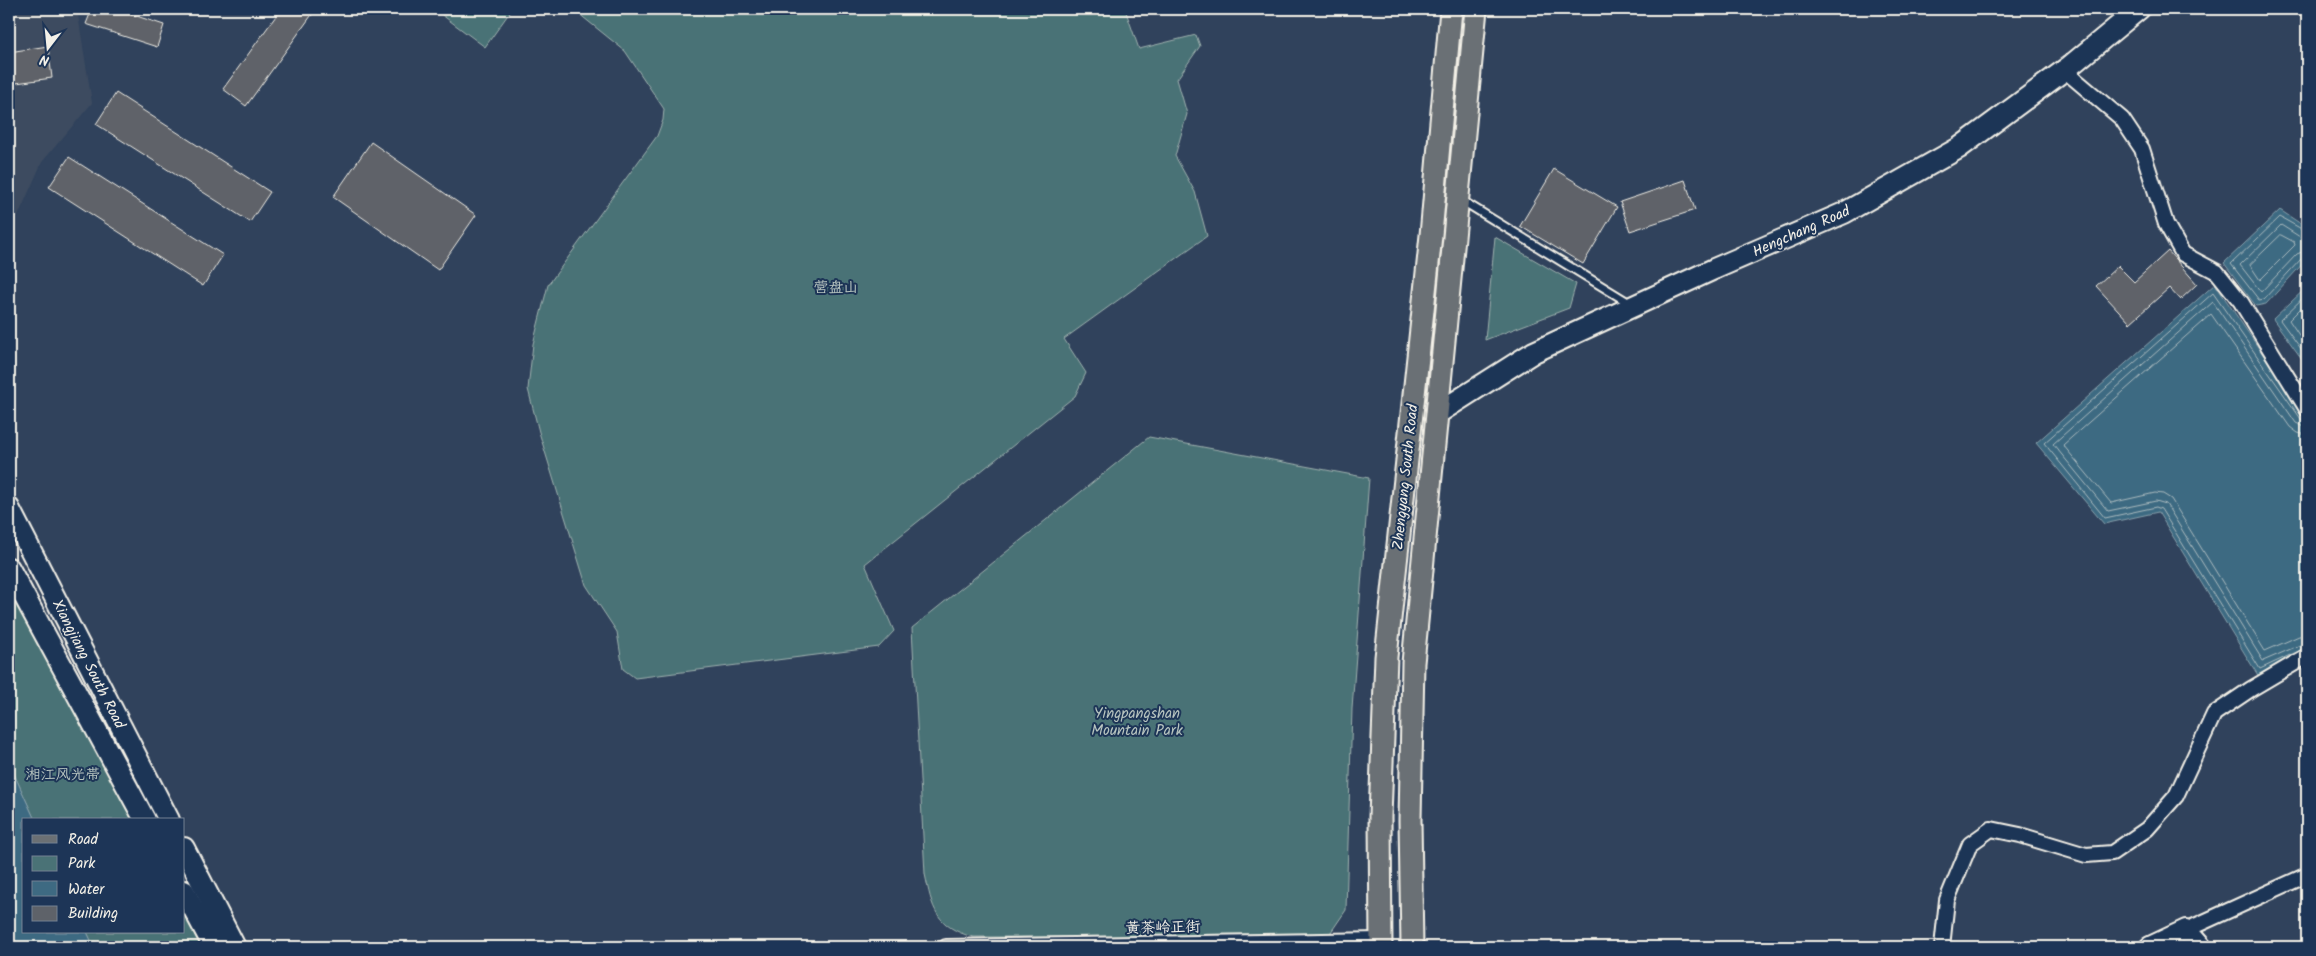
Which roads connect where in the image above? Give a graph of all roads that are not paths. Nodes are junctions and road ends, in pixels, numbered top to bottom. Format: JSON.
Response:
{"nodes":[{"id":1,"x":1451,"y":9,"type":"edge"},
{"id":2,"x":1476,"y":9,"type":"edge"},
{"id":3,"x":2139,"y":9,"type":"edge"},
{"id":4,"x":2064,"y":70,"type":"junction"},
{"id":5,"x":1459,"y":199,"type":"junction"},
{"id":6,"x":1634,"y":306,"type":"junction"},
{"id":7,"x":2307,"y":409,"type":"edge"},
{"id":8,"x":1438,"y":413,"type":"junction"},
{"id":9,"x":9,"y":508,"type":"edge"},
{"id":10,"x":9,"y":568,"type":"edge"},
{"id":11,"x":2307,"y":656,"type":"edge"},
{"id":12,"x":144,"y":818,"type":"edge"},
{"id":13,"x":168,"y":818,"type":"edge"},
{"id":14,"x":185,"y":850,"type":"edge"},
{"id":15,"x":2307,"y":875,"type":"edge"},
{"id":16,"x":185,"y":893,"type":"edge"},
{"id":17,"x":2186,"y":930,"type":"junction"},
{"id":18,"x":1381,"y":944,"type":"edge"},
{"id":19,"x":946,"y":946,"type":"edge"},
{"id":20,"x":214,"y":947,"type":"edge"},
{"id":21,"x":235,"y":947,"type":"edge"},
{"id":22,"x":1412,"y":947,"type":"edge"},
{"id":23,"x":1942,"y":947,"type":"edge"},
{"id":24,"x":2150,"y":947,"type":"edge"},
{"id":25,"x":2201,"y":947,"type":"edge"}],
"edges":[{"from":1,"to":18,"type":"main road","name":"Zhengyang South Road"},
{"from":2,"to":5,"type":"main road","name":"Zhengyang South Road"},
{"from":3,"to":4,"type":"street","name":"Hengchang Road"},
{"from":4,"to":6,"type":"street","name":"Hengchang Road"},
{"from":4,"to":7,"type":"street"},
{"from":5,"to":6,"type":"lane"},
{"from":5,"to":8,"type":"main road","name":"Zhengyang South Road"},
{"from":6,"to":8,"type":"street","name":"Hengchang Road"},
{"from":8,"to":22,"type":"main road","name":"Zhengyang South Road"},
{"from":9,"to":13,"type":"street","name":"Xiangjiang South Road"},
{"from":10,"to":12,"type":"street","name":"Xiangjiang South Road"},
{"from":11,"to":23,"type":"street"},
{"from":14,"to":21,"type":"street"},
{"from":15,"to":17,"type":"street"},
{"from":16,"to":20,"type":"street"},
{"from":17,"to":24,"type":"street"},
{"from":17,"to":25,"type":"street"},
{"from":18,"to":19,"type":"street","name":"黄茶岭正街"}]}
